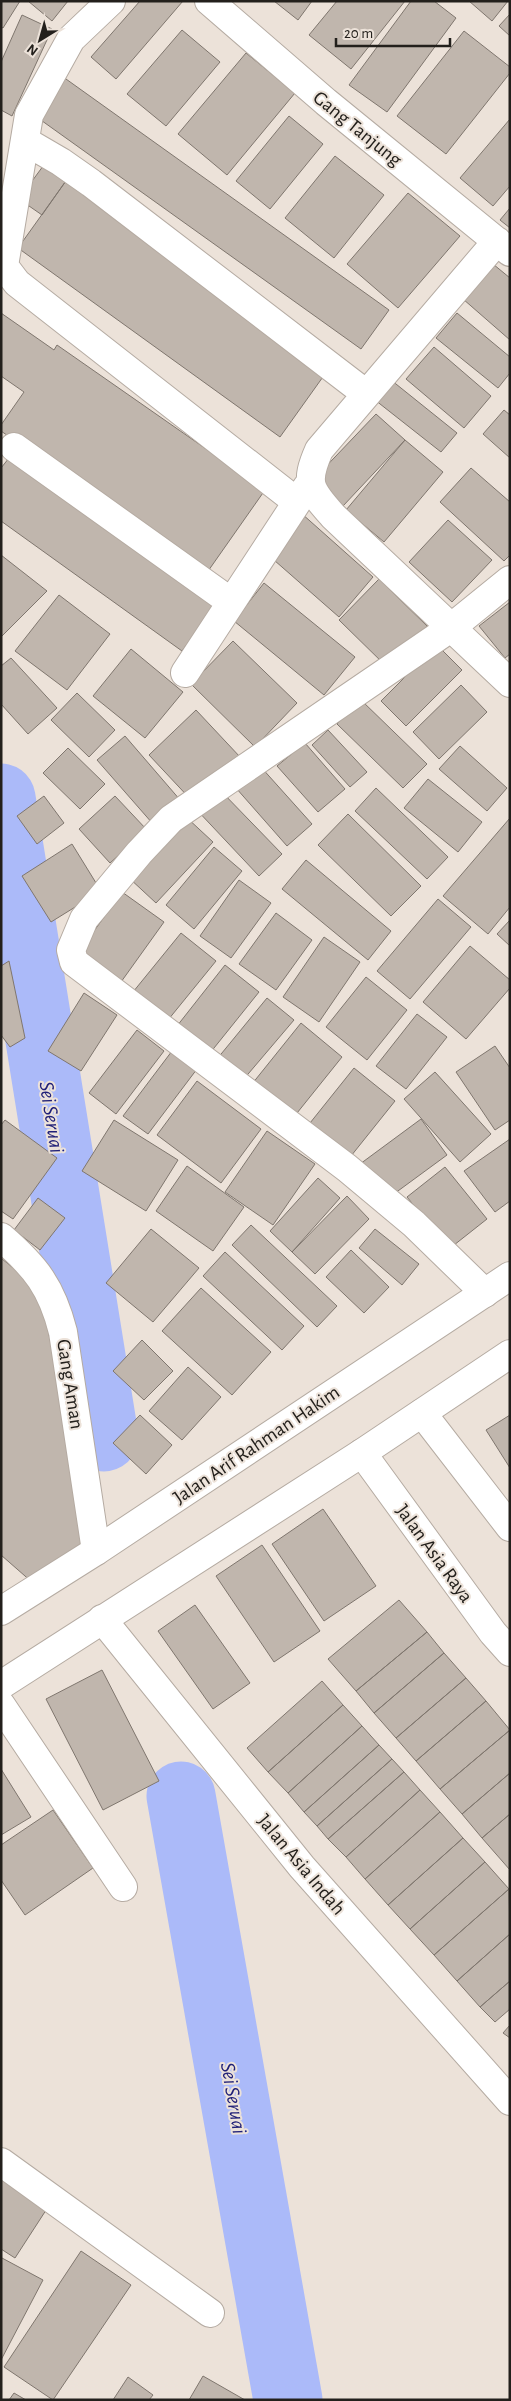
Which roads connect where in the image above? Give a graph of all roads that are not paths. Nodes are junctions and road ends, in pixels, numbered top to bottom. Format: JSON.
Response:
{"nodes":[{"id":1,"x":111,"y":1,"type":"edge"},
{"id":2,"x":209,"y":1,"type":"edge"},
{"id":3,"x":25,"y":141,"type":"junction"},
{"id":4,"x":503,"y":246,"type":"edge"},
{"id":5,"x":366,"y":394,"type":"junction"},
{"id":6,"x":14,"y":447,"type":"dead end"},
{"id":7,"x":303,"y":493,"type":"junction"},
{"id":8,"x":510,"y":580,"type":"edge"},
{"id":9,"x":231,"y":602,"type":"junction"},
{"id":10,"x":452,"y":627,"type":"junction"},
{"id":11,"x":185,"y":673,"type":"dead end"},
{"id":12,"x":510,"y":683,"type":"edge"},
{"id":13,"x":1,"y":1237,"type":"edge"},
{"id":14,"x":510,"y":1276,"type":"edge"},
{"id":15,"x":484,"y":1293,"type":"junction"},
{"id":16,"x":510,"y":1354,"type":"edge"},
{"id":17,"x":422,"y":1413,"type":"junction"},
{"id":18,"x":362,"y":1453,"type":"junction"},
{"id":19,"x":510,"y":1527,"type":"edge"},
{"id":20,"x":96,"y":1550,"type":"junction"},
{"id":21,"x":1,"y":1611,"type":"edge"},
{"id":22,"x":102,"y":1620,"type":"junction"},
{"id":23,"x":504,"y":1635,"type":"edge"},
{"id":24,"x":1,"y":1685,"type":"edge"},
{"id":25,"x":1,"y":1706,"type":"edge"},
{"id":26,"x":123,"y":1886,"type":"dead end"},
{"id":27,"x":510,"y":2101,"type":"edge"},
{"id":28,"x":1,"y":2162,"type":"edge"},
{"id":29,"x":210,"y":2313,"type":"dead end"}],
"edges":[{"from":1,"to":3,"type":"street"},
{"from":2,"to":4,"type":"street","name":"Gang Tanjung"},
{"from":3,"to":5,"type":"street"},
{"from":3,"to":7,"type":"street"},
{"from":4,"to":5,"type":"street"},
{"from":5,"to":7,"type":"street"},
{"from":6,"to":9,"type":"street"},
{"from":7,"to":9,"type":"street"},
{"from":7,"to":10,"type":"street"},
{"from":8,"to":10,"type":"street"},
{"from":9,"to":11,"type":"street"},
{"from":10,"to":12,"type":"street"},
{"from":10,"to":15,"type":"street"},
{"from":13,"to":20,"type":"street","name":"Gang Aman"},
{"from":14,"to":15,"type":"street","name":"Jalan Arif Rahman Hakim"},
{"from":15,"to":20,"type":"street","name":"Jalan Arif Rahman Hakim"},
{"from":16,"to":17,"type":"street"},
{"from":17,"to":18,"type":"street"},
{"from":17,"to":19,"type":"street"},
{"from":18,"to":22,"type":"street"},
{"from":18,"to":23,"type":"street","name":"Jalan Asia Raya"},
{"from":20,"to":21,"type":"street","name":"Jalan Arif Rahman Hakim"},
{"from":22,"to":24,"type":"street"},
{"from":22,"to":27,"type":"street","name":"Jalan Asia Indah"},
{"from":25,"to":26,"type":"street"},
{"from":28,"to":29,"type":"street"}]}
